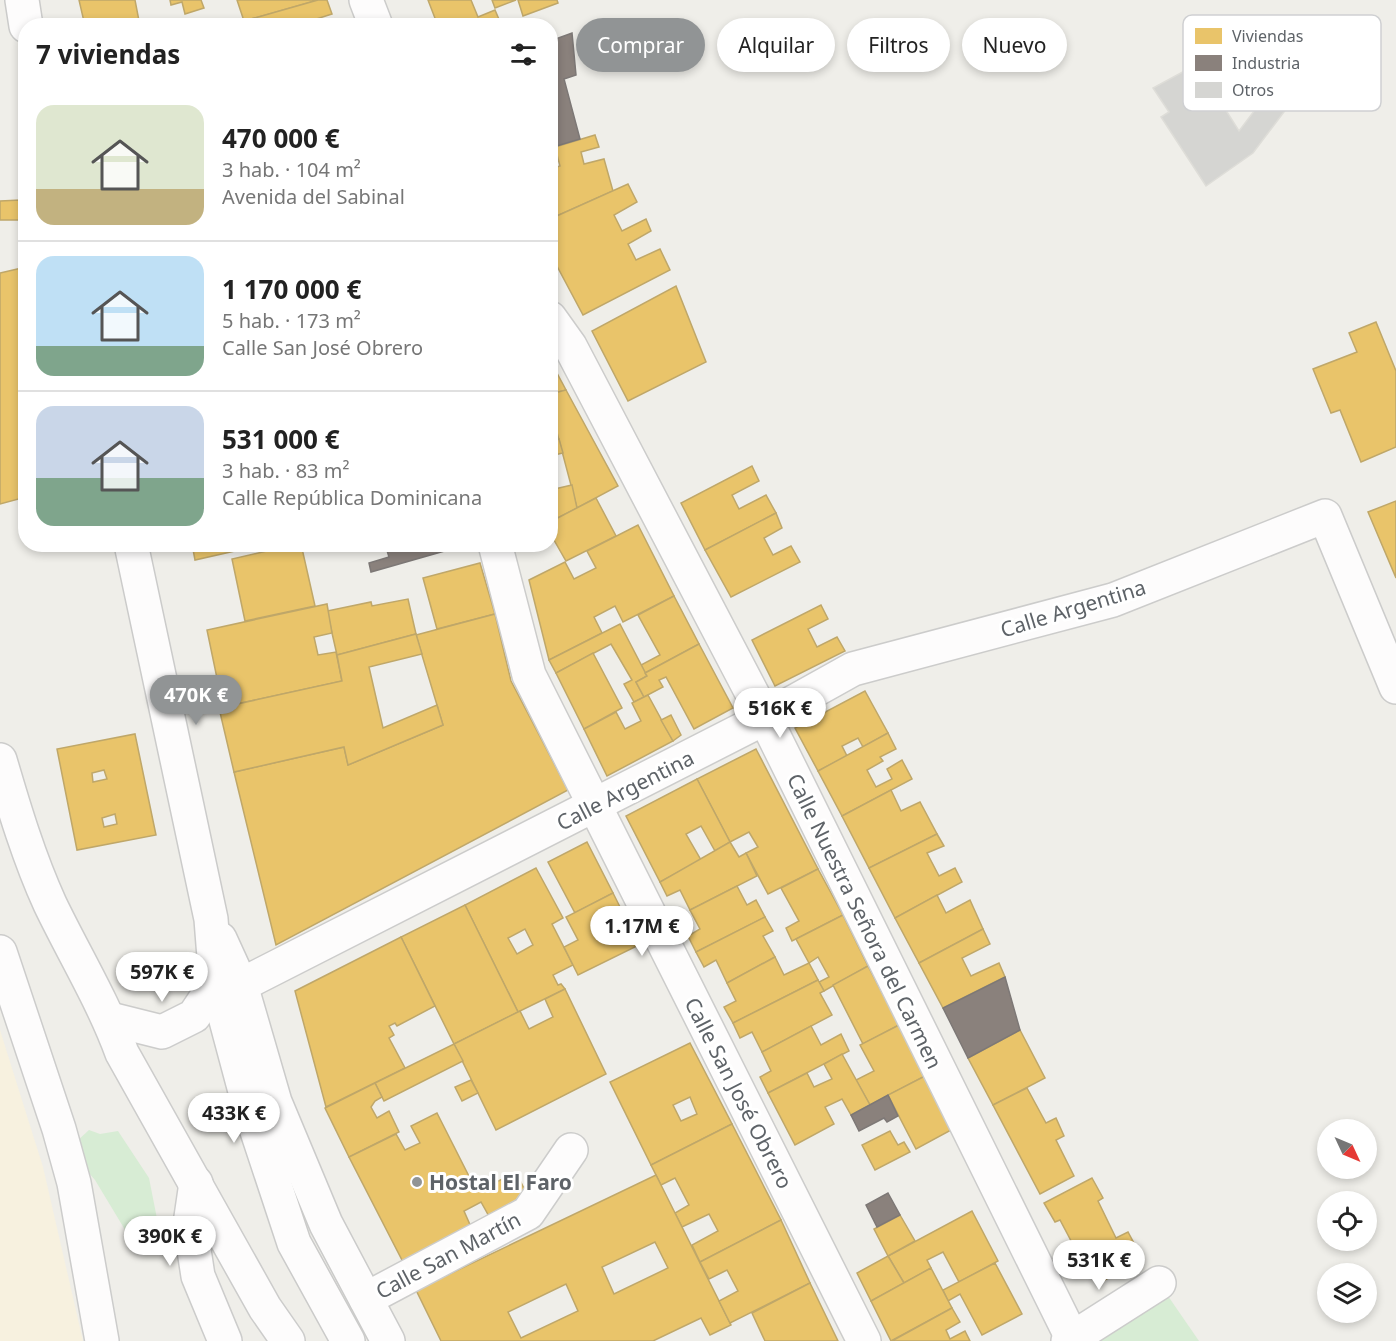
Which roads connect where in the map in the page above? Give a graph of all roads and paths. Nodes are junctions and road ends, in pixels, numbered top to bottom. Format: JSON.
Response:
{"nodes":[{"id":1,"x":22,"y":0,"type":"edge"},
{"id":2,"x":366,"y":0,"type":"edge"},
{"id":3,"x":25,"y":18,"type":"edge"},
{"id":4,"x":373,"y":18,"type":"edge"},
{"id":5,"x":558,"y":329,"type":"edge"},
{"id":6,"x":133,"y":552,"type":"edge"},
{"id":7,"x":497,"y":552,"type":"edge"},
{"id":8,"x":1396,"y":687,"type":"edge"},
{"id":9,"x":765,"y":718,"type":"junction"},
{"id":10,"x":0,"y":760,"type":"edge"},
{"id":11,"x":594,"y":806,"type":"junction"},
{"id":12,"x":0,"y":952,"type":"edge"},
{"id":13,"x":228,"y":984,"type":"junction"},
{"id":14,"x":110,"y":1019,"type":"junction"},
{"id":15,"x":571,"y":1150,"type":"dead end"},
{"id":16,"x":196,"y":1183,"type":"junction"},
{"id":17,"x":1160,"y":1283,"type":"dead end"},
{"id":18,"x":366,"y":1299,"type":"junction"},
{"id":19,"x":1070,"y":1340,"type":"edge"},
{"id":20,"x":102,"y":1341,"type":"edge"},
{"id":21,"x":225,"y":1341,"type":"edge"},
{"id":22,"x":288,"y":1341,"type":"edge"},
{"id":23,"x":348,"y":1341,"type":"edge"},
{"id":24,"x":388,"y":1341,"type":"edge"},
{"id":25,"x":864,"y":1341,"type":"edge"}],
"edges":[{"from":1,"to":3,"type":"street"},
{"from":2,"to":4,"type":"street"},
{"from":5,"to":9,"type":"street","name":"Calle Nuestra Señora del Carmen"},
{"from":6,"to":13,"type":"street"},
{"from":7,"to":11,"type":"street","name":"Calle San José Obrero"},
{"from":8,"to":9,"type":"street","name":"Calle Argentina"},
{"from":9,"to":11,"type":"street","name":"Calle Argentina"},
{"from":9,"to":19,"type":"street","name":"Calle Nuestra Señora del Carmen"},
{"from":10,"to":14,"type":"street"},
{"from":11,"to":13,"type":"street","name":"Calle Argentina"},
{"from":11,"to":25,"type":"street","name":"Calle San José Obrero"},
{"from":12,"to":20,"type":"street"},
{"from":13,"to":14,"type":"street"},
{"from":13,"to":18,"type":"street"},
{"from":13,"to":23,"type":"street"},
{"from":14,"to":16,"type":"street"},
{"from":15,"to":18,"type":"street","name":"Calle San Martín"},
{"from":16,"to":21,"type":"street"},
{"from":16,"to":22,"type":"street"},
{"from":17,"to":19,"type":"street"},
{"from":18,"to":24,"type":"street"}]}
